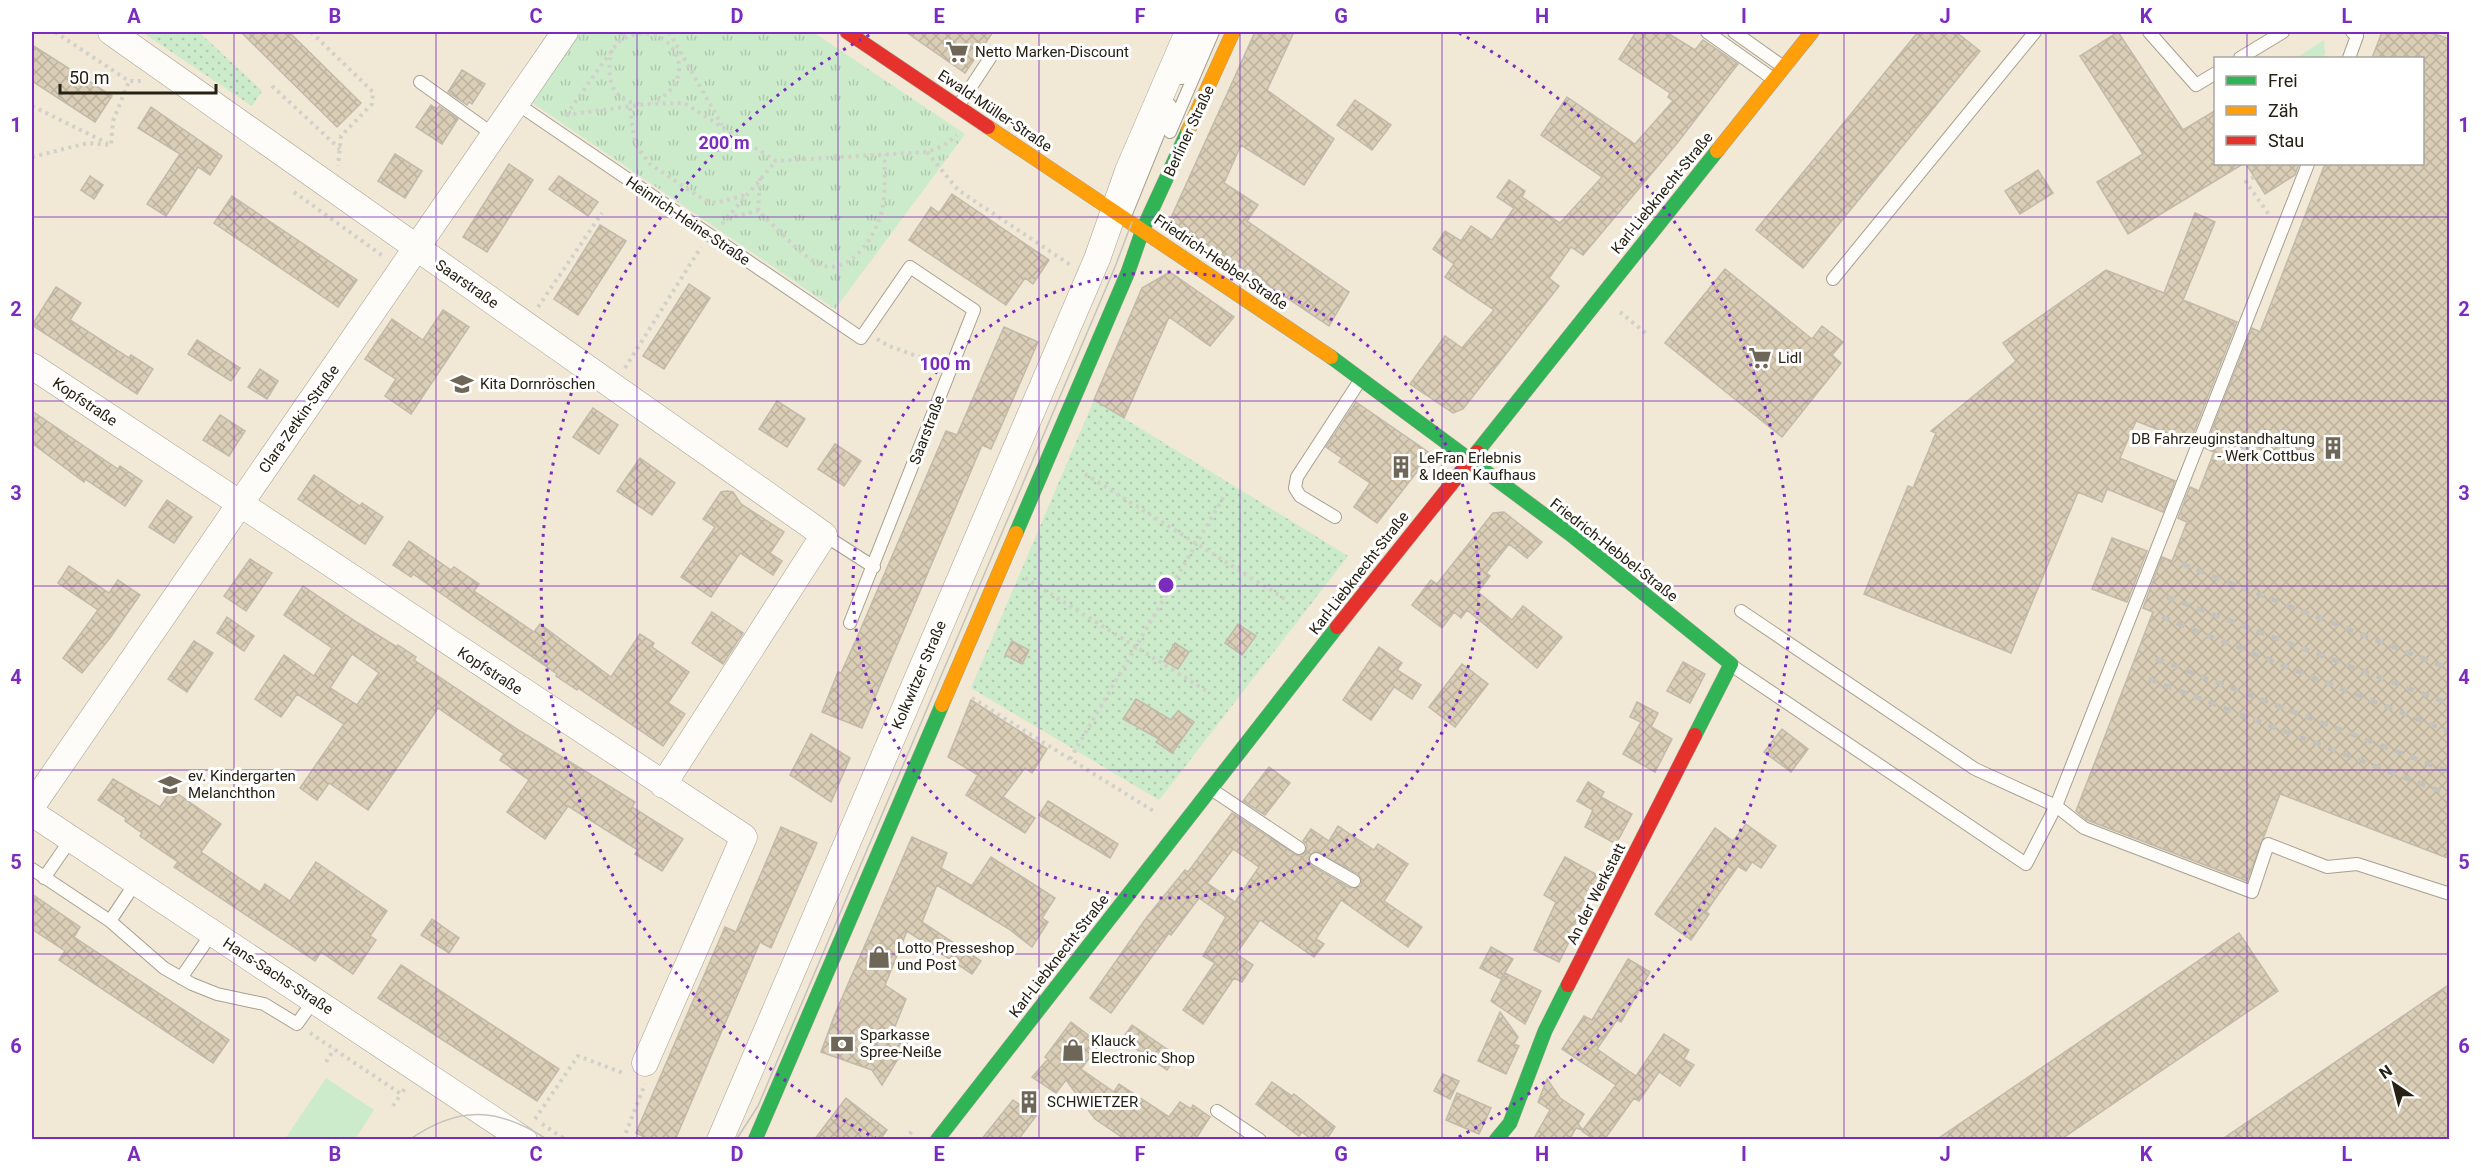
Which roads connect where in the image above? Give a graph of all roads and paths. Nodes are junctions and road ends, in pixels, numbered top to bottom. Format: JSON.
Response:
{"nodes":[{"id":1,"x":111,"y":32,"type":"edge"},
{"id":2,"x":311,"y":32,"type":"edge"},
{"id":3,"x":566,"y":32,"type":"edge"},
{"id":4,"x":625,"y":32,"type":"edge"},
{"id":5,"x":669,"y":32,"type":"edge"},
{"id":6,"x":847,"y":32,"type":"edge"},
{"id":7,"x":1188,"y":32,"type":"edge"},
{"id":8,"x":1202,"y":32,"type":"edge"},
{"id":9,"x":1213,"y":32,"type":"edge"},
{"id":10,"x":1233,"y":32,"type":"edge"},
{"id":11,"x":1707,"y":32,"type":"edge"},
{"id":12,"x":1734,"y":32,"type":"edge"},
{"id":13,"x":1812,"y":32,"type":"edge"},
{"id":14,"x":2035,"y":32,"type":"edge"},
{"id":15,"x":2149,"y":32,"type":"edge"},
{"id":16,"x":2283,"y":32,"type":"edge"},
{"id":17,"x":2358,"y":33,"type":"edge"},
{"id":18,"x":618,"y":42,"type":"junction"},
{"id":19,"x":612,"y":50,"type":"junction"},
{"id":20,"x":2242,"y":57,"type":"edge"},
{"id":21,"x":2349,"y":57,"type":"edge"},
{"id":22,"x":990,"y":58,"type":"dead end"},
{"id":23,"x":1783,"y":67,"type":"junction"},
{"id":24,"x":2214,"y":74,"type":"edge"},
{"id":25,"x":1773,"y":79,"type":"junction"},
{"id":26,"x":129,"y":81,"type":"dead end"},
{"id":27,"x":420,"y":82,"type":"dead end"},
{"id":28,"x":272,"y":86,"type":"dead end"},
{"id":29,"x":516,"y":103,"type":"junction"},
{"id":30,"x":646,"y":104,"type":"junction"},
{"id":31,"x":32,"y":106,"type":"edge"},
{"id":32,"x":959,"y":106,"type":"junction"},
{"id":33,"x":630,"y":108,"type":"junction"},
{"id":34,"x":971,"y":114,"type":"junction"},
{"id":35,"x":566,"y":115,"type":"junction"},
{"id":36,"x":722,"y":125,"type":"junction"},
{"id":37,"x":555,"y":130,"type":"junction"},
{"id":38,"x":494,"y":135,"type":"junction"},
{"id":39,"x":111,"y":145,"type":"junction"},
{"id":40,"x":340,"y":149,"type":"junction"},
{"id":41,"x":927,"y":152,"type":"junction"},
{"id":42,"x":885,"y":154,"type":"junction"},
{"id":43,"x":32,"y":158,"type":"edge"},
{"id":44,"x":777,"y":161,"type":"junction"},
{"id":45,"x":2308,"y":165,"type":"edge"},
{"id":46,"x":2254,"y":177,"type":"dead end"},
{"id":47,"x":760,"y":178,"type":"junction"},
{"id":48,"x":334,"y":190,"type":"junction"},
{"id":49,"x":746,"y":195,"type":"junction"},
{"id":50,"x":758,"y":212,"type":"junction"},
{"id":51,"x":602,"y":213,"type":"dead end"},
{"id":52,"x":726,"y":218,"type":"junction"},
{"id":53,"x":1128,"y":219,"type":"junction"},
{"id":54,"x":2281,"y":231,"type":"junction"},
{"id":55,"x":711,"y":236,"type":"junction"},
{"id":56,"x":417,"y":249,"type":"junction"},
{"id":57,"x":1076,"y":268,"type":"dead end"},
{"id":58,"x":1833,"y":279,"type":"dead end"},
{"id":59,"x":1620,"y":312,"type":"dead end"},
{"id":60,"x":525,"y":325,"type":"junction"},
{"id":61,"x":1648,"y":335,"type":"dead end"},
{"id":62,"x":861,"y":338,"type":"joint"},
{"id":63,"x":886,"y":344,"type":"dead end"},
{"id":64,"x":32,"y":366,"type":"edge"},
{"id":65,"x":951,"y":368,"type":"junction"},
{"id":66,"x":1362,"y":378,"type":"junction"},
{"id":67,"x":613,"y":386,"type":"junction"},
{"id":68,"x":1470,"y":459,"type":"junction"},
{"id":69,"x":1085,"y":474,"type":"dead end"},
{"id":70,"x":1226,"y":493,"type":"dead end"},
{"id":71,"x":239,"y":506,"type":"junction"},
{"id":72,"x":1335,"y":517,"type":"dead end"},
{"id":73,"x":824,"y":535,"type":"junction"},
{"id":74,"x":1196,"y":543,"type":"junction"},
{"id":75,"x":874,"y":567,"type":"junction"},
{"id":76,"x":1025,"y":578,"type":"dead end"},
{"id":77,"x":1285,"y":599,"type":"dead end"},
{"id":78,"x":1741,"y":610,"type":"dead end"},
{"id":79,"x":850,"y":623,"type":"dead end"},
{"id":80,"x":1135,"y":647,"type":"junction"},
{"id":81,"x":1731,"y":664,"type":"junction"},
{"id":82,"x":963,"y":692,"type":"dead end"},
{"id":83,"x":1210,"y":693,"type":"dead end"},
{"id":84,"x":1070,"y":759,"type":"junction"},
{"id":85,"x":663,"y":785,"type":"junction"},
{"id":86,"x":1210,"y":789,"type":"junction"},
{"id":87,"x":32,"y":806,"type":"edge"},
{"id":88,"x":2056,"y":806,"type":"junction"},
{"id":89,"x":1155,"y":812,"type":"dead end"},
{"id":90,"x":32,"y":813,"type":"edge"},
{"id":91,"x":71,"y":839,"type":"junction"},
{"id":92,"x":1299,"y":848,"type":"dead end"},
{"id":93,"x":1316,"y":859,"type":"dead end"},
{"id":94,"x":32,"y":869,"type":"edge"},
{"id":95,"x":45,"y":878,"type":"junction"},
{"id":96,"x":1354,"y":881,"type":"dead end"},
{"id":97,"x":136,"y":882,"type":"junction"},
{"id":98,"x":2450,"y":894,"type":"edge"},
{"id":99,"x":110,"y":921,"type":"junction"},
{"id":100,"x":212,"y":933,"type":"junction"},
{"id":101,"x":181,"y":978,"type":"junction"},
{"id":102,"x":314,"y":1000,"type":"junction"},
{"id":103,"x":334,"y":1049,"type":"dead end"},
{"id":104,"x":326,"y":1062,"type":"dead end"},
{"id":105,"x":645,"y":1063,"type":"dead end"},
{"id":106,"x":401,"y":1094,"type":"dead end"},
{"id":107,"x":393,"y":1106,"type":"dead end"},
{"id":108,"x":1217,"y":1111,"type":"dead end"},
{"id":109,"x":1510,"y":1123,"type":"junction"},
{"id":110,"x":523,"y":1133,"type":"edge"},
{"id":111,"x":623,"y":1140,"type":"edge"},
{"id":112,"x":720,"y":1140,"type":"edge"},
{"id":113,"x":755,"y":1140,"type":"edge"},
{"id":114,"x":937,"y":1140,"type":"edge"},
{"id":115,"x":1260,"y":1140,"type":"edge"},
{"id":116,"x":1496,"y":1140,"type":"edge"},
{"id":117,"x":1509,"y":1140,"type":"edge"}],
"edges":[{"from":1,"to":48,"type":"street","name":"Saarstraße"},
{"from":2,"to":40,"type":"path"},
{"from":3,"to":29,"type":"street","name":"Clara-Zetkin-Straße"},
{"from":4,"to":18,"type":"path"},
{"from":5,"to":36,"type":"path"},
{"from":6,"to":32,"type":"street","name":"Ewald-Müller-Straße"},
{"from":7,"to":53,"type":"street"},
{"from":8,"to":53,"type":"lane"},
{"from":9,"to":53,"type":"lane"},
{"from":10,"to":53,"type":"street","name":"Berliner Straße"},
{"from":11,"to":25,"type":"lane"},
{"from":12,"to":23,"type":"lane"},
{"from":13,"to":23,"type":"street","name":"Karl-Liebknecht-Straße"},
{"from":14,"to":58,"type":"lane"},
{"from":15,"to":24,"type":"lane"},
{"from":16,"to":20,"type":"lane"},
{"from":17,"to":21,"type":"lane"},
{"from":18,"to":19,"type":"path"},
{"from":18,"to":30,"type":"path"},
{"from":19,"to":30,"type":"path"},
{"from":19,"to":35,"type":"path"},
{"from":22,"to":32,"type":"lane"},
{"from":23,"to":25,"type":"street","name":"Karl-Liebknecht-Straße"},
{"from":25,"to":68,"type":"street","name":"Karl-Liebknecht-Straße"},
{"from":26,"to":39,"type":"path"},
{"from":27,"to":38,"type":"lane"},
{"from":28,"to":40,"type":"path"},
{"from":29,"to":37,"type":"lane","name":"Heinrich-Heine-Straße"},
{"from":29,"to":38,"type":"street","name":"Clara-Zetkin-Straße"},
{"from":30,"to":33,"type":"path"},
{"from":30,"to":36,"type":"path"},
{"from":31,"to":39,"type":"path"},
{"from":32,"to":34,"type":"street","name":"Ewald-Müller-Straße"},
{"from":33,"to":35,"type":"path"},
{"from":33,"to":49,"type":"path"},
{"from":34,"to":41,"type":"path"},
{"from":34,"to":53,"type":"street","name":"Ewald-Müller-Straße"},
{"from":35,"to":37,"type":"path"},
{"from":36,"to":44,"type":"path"},
{"from":37,"to":55,"type":"lane","name":"Heinrich-Heine-Straße"},
{"from":38,"to":56,"type":"street","name":"Clara-Zetkin-Straße"},
{"from":39,"to":43,"type":"path"},
{"from":40,"to":48,"type":"path"},
{"from":41,"to":42,"type":"path"},
{"from":41,"to":57,"type":"path"},
{"from":42,"to":44,"type":"path"},
{"from":42,"to":50,"type":"path"},
{"from":44,"to":47,"type":"path"},
{"from":45,"to":54,"type":"lane"},
{"from":46,"to":54,"type":"path"},
{"from":47,"to":49,"type":"path"},
{"from":47,"to":50,"type":"path"},
{"from":48,"to":56,"type":"street","name":"Saarstraße"},
{"from":49,"to":52,"type":"path"},
{"from":50,"to":52,"type":"path"},
{"from":51,"to":60,"type":"path"},
{"from":52,"to":55,"type":"path"},
{"from":53,"to":66,"type":"street","name":"Friedrich-Hebbel-Straße"},
{"from":53,"to":112,"type":"street","name":"Kolkwitzer Straße"},
{"from":53,"to":113,"type":"street","name":"Kolkwitzer Straße"},
{"from":54,"to":88,"type":"lane"},
{"from":55,"to":62,"type":"lane","name":"Heinrich-Heine-Straße"},
{"from":55,"to":67,"type":"path"},
{"from":56,"to":60,"type":"street","name":"Saarstraße"},
{"from":56,"to":71,"type":"street","name":"Clara-Zetkin-Straße"},
{"from":59,"to":61,"type":"path"},
{"from":60,"to":67,"type":"street","name":"Saarstraße"},
{"from":62,"to":65,"type":"lane","name":"Saarstraße"},
{"from":63,"to":65,"type":"path"},
{"from":64,"to":71,"type":"street","name":"Kopfstraße"},
{"from":65,"to":75,"type":"lane","name":"Saarstraße"},
{"from":66,"to":68,"type":"street","name":"Friedrich-Hebbel-Straße"},
{"from":66,"to":72,"type":"lane"},
{"from":67,"to":73,"type":"street","name":"Saarstraße"},
{"from":68,"to":81,"type":"street","name":"Friedrich-Hebbel-Straße"},
{"from":68,"to":86,"type":"street","name":"Karl-Liebknecht-Straße"},
{"from":69,"to":74,"type":"path"},
{"from":70,"to":74,"type":"path"},
{"from":71,"to":85,"type":"street","name":"Kopfstraße"},
{"from":71,"to":87,"type":"street","name":"Clara-Zetkin-Straße"},
{"from":73,"to":75,"type":"lane","name":"Saarstraße"},
{"from":73,"to":85,"type":"street"},
{"from":74,"to":77,"type":"path"},
{"from":74,"to":80,"type":"path"},
{"from":75,"to":79,"type":"lane","name":"Saarstraße"},
{"from":76,"to":80,"type":"path"},
{"from":78,"to":88,"type":"lane"},
{"from":80,"to":83,"type":"path"},
{"from":80,"to":84,"type":"path"},
{"from":81,"to":88,"type":"lane","name":"Friedrich-Hebbel-Straße"},
{"from":81,"to":109,"type":"street","name":"An der Werkstatt"},
{"from":82,"to":84,"type":"path"},
{"from":84,"to":89,"type":"path"},
{"from":85,"to":105,"type":"street","name":"Kopfstraße"},
{"from":86,"to":92,"type":"lane"},
{"from":86,"to":114,"type":"street","name":"Karl-Liebknecht-Straße"},
{"from":88,"to":98,"type":"lane"},
{"from":90,"to":91,"type":"street","name":"Hans-Sachs-Straße"},
{"from":91,"to":95,"type":"lane"},
{"from":91,"to":97,"type":"street","name":"Hans-Sachs-Straße"},
{"from":93,"to":96,"type":"lane"},
{"from":94,"to":95,"type":"lane"},
{"from":95,"to":99,"type":"lane"},
{"from":97,"to":99,"type":"lane"},
{"from":97,"to":100,"type":"street","name":"Hans-Sachs-Straße"},
{"from":99,"to":101,"type":"lane"},
{"from":100,"to":101,"type":"lane"},
{"from":100,"to":102,"type":"street","name":"Hans-Sachs-Straße"},
{"from":101,"to":102,"type":"lane"},
{"from":102,"to":110,"type":"street","name":"Hans-Sachs-Straße"},
{"from":103,"to":104,"type":"path"},
{"from":106,"to":107,"type":"path"},
{"from":108,"to":115,"type":"lane"},
{"from":109,"to":116,"type":"street","name":"An der Werkstatt"},
{"from":109,"to":117,"type":"lane"},
{"from":110,"to":111,"type":"path"}]}
